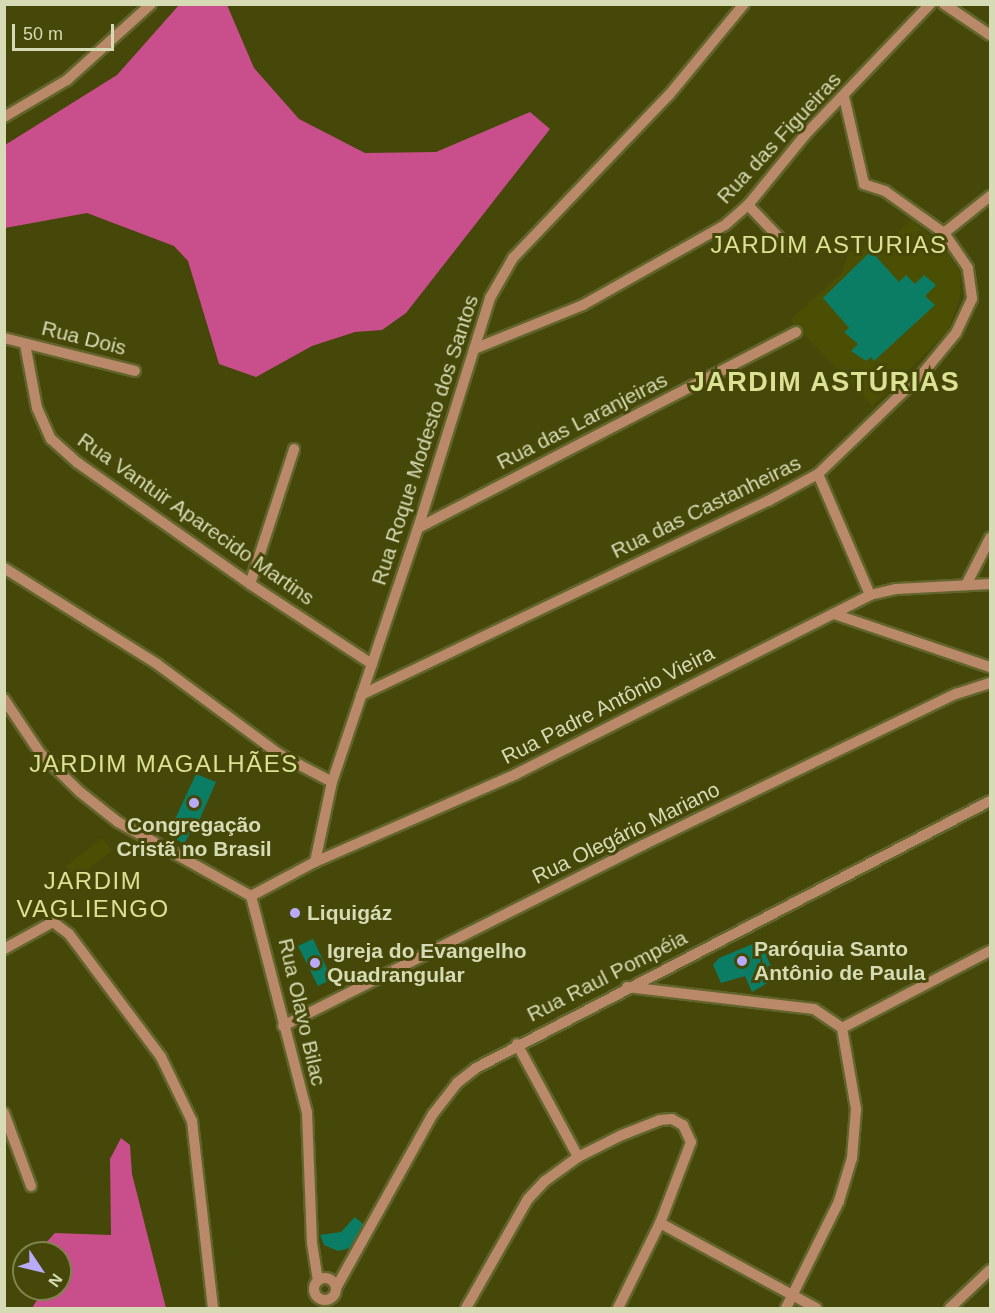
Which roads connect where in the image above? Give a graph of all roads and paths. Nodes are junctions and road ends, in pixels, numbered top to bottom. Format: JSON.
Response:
{"nodes":[{"id":1,"x":151,"y":4,"type":"edge"},
{"id":2,"x":744,"y":4,"type":"edge"},
{"id":3,"x":930,"y":4,"type":"edge"},
{"id":4,"x":944,"y":4,"type":"edge"},
{"id":5,"x":990,"y":35,"type":"edge"},
{"id":6,"x":844,"y":97,"type":"junction"},
{"id":7,"x":4,"y":117,"type":"edge"},
{"id":8,"x":990,"y":196,"type":"edge"},
{"id":9,"x":748,"y":204,"type":"junction"},
{"id":10,"x":944,"y":233,"type":"junction"},
{"id":11,"x":789,"y":249,"type":"dead end"},
{"id":12,"x":796,"y":332,"type":"dead end"},
{"id":13,"x":4,"y":338,"type":"edge"},
{"id":14,"x":24,"y":344,"type":"junction"},
{"id":15,"x":474,"y":350,"type":"junction"},
{"id":16,"x":135,"y":371,"type":"dead end"},
{"id":17,"x":294,"y":449,"type":"dead end"},
{"id":18,"x":818,"y":474,"type":"junction"},
{"id":19,"x":418,"y":528,"type":"junction"},
{"id":20,"x":990,"y":538,"type":"edge"},
{"id":21,"x":4,"y":568,"type":"edge"},
{"id":22,"x":250,"y":584,"type":"junction"},
{"id":23,"x":990,"y":584,"type":"edge"},
{"id":24,"x":966,"y":585,"type":"junction"},
{"id":25,"x":870,"y":595,"type":"junction"},
{"id":26,"x":834,"y":614,"type":"junction"},
{"id":27,"x":372,"y":664,"type":"junction"},
{"id":28,"x":990,"y":667,"type":"edge"},
{"id":29,"x":990,"y":683,"type":"edge"},
{"id":30,"x":361,"y":695,"type":"junction"},
{"id":31,"x":4,"y":699,"type":"edge"},
{"id":32,"x":332,"y":782,"type":"junction"},
{"id":33,"x":990,"y":801,"type":"edge"},
{"id":34,"x":315,"y":862,"type":"junction"},
{"id":35,"x":251,"y":896,"type":"junction"},
{"id":36,"x":4,"y":949,"type":"edge"},
{"id":37,"x":990,"y":951,"type":"edge"},
{"id":38,"x":626,"y":987,"type":"junction"},
{"id":39,"x":283,"y":1026,"type":"junction"},
{"id":40,"x":842,"y":1028,"type":"junction"},
{"id":41,"x":517,"y":1044,"type":"junction"},
{"id":42,"x":4,"y":1113,"type":"edge"},
{"id":43,"x":578,"y":1157,"type":"junction"},
{"id":44,"x":31,"y":1186,"type":"dead end"},
{"id":45,"x":660,"y":1223,"type":"junction"},
{"id":46,"x":990,"y":1270,"type":"edge"},
{"id":47,"x":318,"y":1281,"type":"junction"},
{"id":48,"x":793,"y":1295,"type":"junction"},
{"id":49,"x":332,"y":1298,"type":"edge"},
{"id":50,"x":213,"y":1308,"type":"edge"},
{"id":51,"x":466,"y":1308,"type":"edge"},
{"id":52,"x":618,"y":1308,"type":"edge"},
{"id":53,"x":786,"y":1308,"type":"edge"},
{"id":54,"x":816,"y":1308,"type":"edge"},
{"id":55,"x":950,"y":1308,"type":"edge"}],
"edges":[{"from":1,"to":7,"type":"street"},
{"from":2,"to":15,"type":"street","name":"Rua Roque Modesto dos Santos"},
{"from":3,"to":6,"type":"street","name":"Rua das Figueiras"},
{"from":4,"to":5,"type":"street"},
{"from":6,"to":9,"type":"street","name":"Rua das Figueiras"},
{"from":6,"to":10,"type":"street","name":"Rua das Castanheiras"},
{"from":8,"to":10,"type":"street"},
{"from":9,"to":11,"type":"street"},
{"from":9,"to":15,"type":"street","name":"Rua das Figueiras"},
{"from":10,"to":18,"type":"street","name":"Rua das Castanheiras"},
{"from":12,"to":19,"type":"street","name":"Rua das Laranjeiras"},
{"from":13,"to":14,"type":"street","name":"Rua Dois"},
{"from":14,"to":16,"type":"street","name":"Rua Dois"},
{"from":14,"to":22,"type":"street","name":"Rua Vantuir Aparecido Martins"},
{"from":15,"to":19,"type":"street","name":"Rua Roque Modesto dos Santos"},
{"from":17,"to":22,"type":"street"},
{"from":18,"to":25,"type":"street"},
{"from":18,"to":30,"type":"street","name":"Rua das Castanheiras"},
{"from":19,"to":27,"type":"street","name":"Rua Roque Modesto dos Santos"},
{"from":20,"to":24,"type":"street"},
{"from":21,"to":32,"type":"street"},
{"from":22,"to":27,"type":"street","name":"Rua Vantuir Aparecido Martins"},
{"from":23,"to":24,"type":"street","name":"Rua Padre Antônio Vieira"},
{"from":24,"to":25,"type":"street","name":"Rua Padre Antônio Vieira"},
{"from":25,"to":26,"type":"street","name":"Rua Padre Antônio Vieira"},
{"from":26,"to":28,"type":"street"},
{"from":26,"to":34,"type":"street","name":"Rua Padre Antônio Vieira"},
{"from":27,"to":30,"type":"street","name":"Rua Roque Modesto dos Santos"},
{"from":29,"to":39,"type":"street","name":"Rua Olegário Mariano"},
{"from":30,"to":32,"type":"street","name":"Rua Roque Modesto dos Santos"},
{"from":31,"to":35,"type":"street"},
{"from":32,"to":34,"type":"street","name":"Rua Roque Modesto dos Santos"},
{"from":33,"to":38,"type":"street","name":"Rua Raul Pompéia"},
{"from":34,"to":35,"type":"street","name":"Rua Padre Antônio Vieira"},
{"from":35,"to":39,"type":"street","name":"Rua Olavo Bilac"},
{"from":36,"to":50,"type":"street"},
{"from":37,"to":40,"type":"street"},
{"from":38,"to":40,"type":"street"},
{"from":38,"to":41,"type":"street","name":"Rua Raul Pompéia"},
{"from":39,"to":47,"type":"street","name":"Rua Olavo Bilac"},
{"from":40,"to":48,"type":"street"},
{"from":41,"to":43,"type":"street"},
{"from":41,"to":49,"type":"street","name":"Rua Raul Pompéia"},
{"from":42,"to":44,"type":"street"},
{"from":43,"to":45,"type":"street"},
{"from":43,"to":51,"type":"street"},
{"from":45,"to":48,"type":"street"},
{"from":45,"to":52,"type":"street"},
{"from":46,"to":55,"type":"street"},
{"from":47,"to":49,"type":"street"},
{"from":47,"to":49,"type":"street"},
{"from":48,"to":53,"type":"street"},
{"from":48,"to":54,"type":"street"}]}
